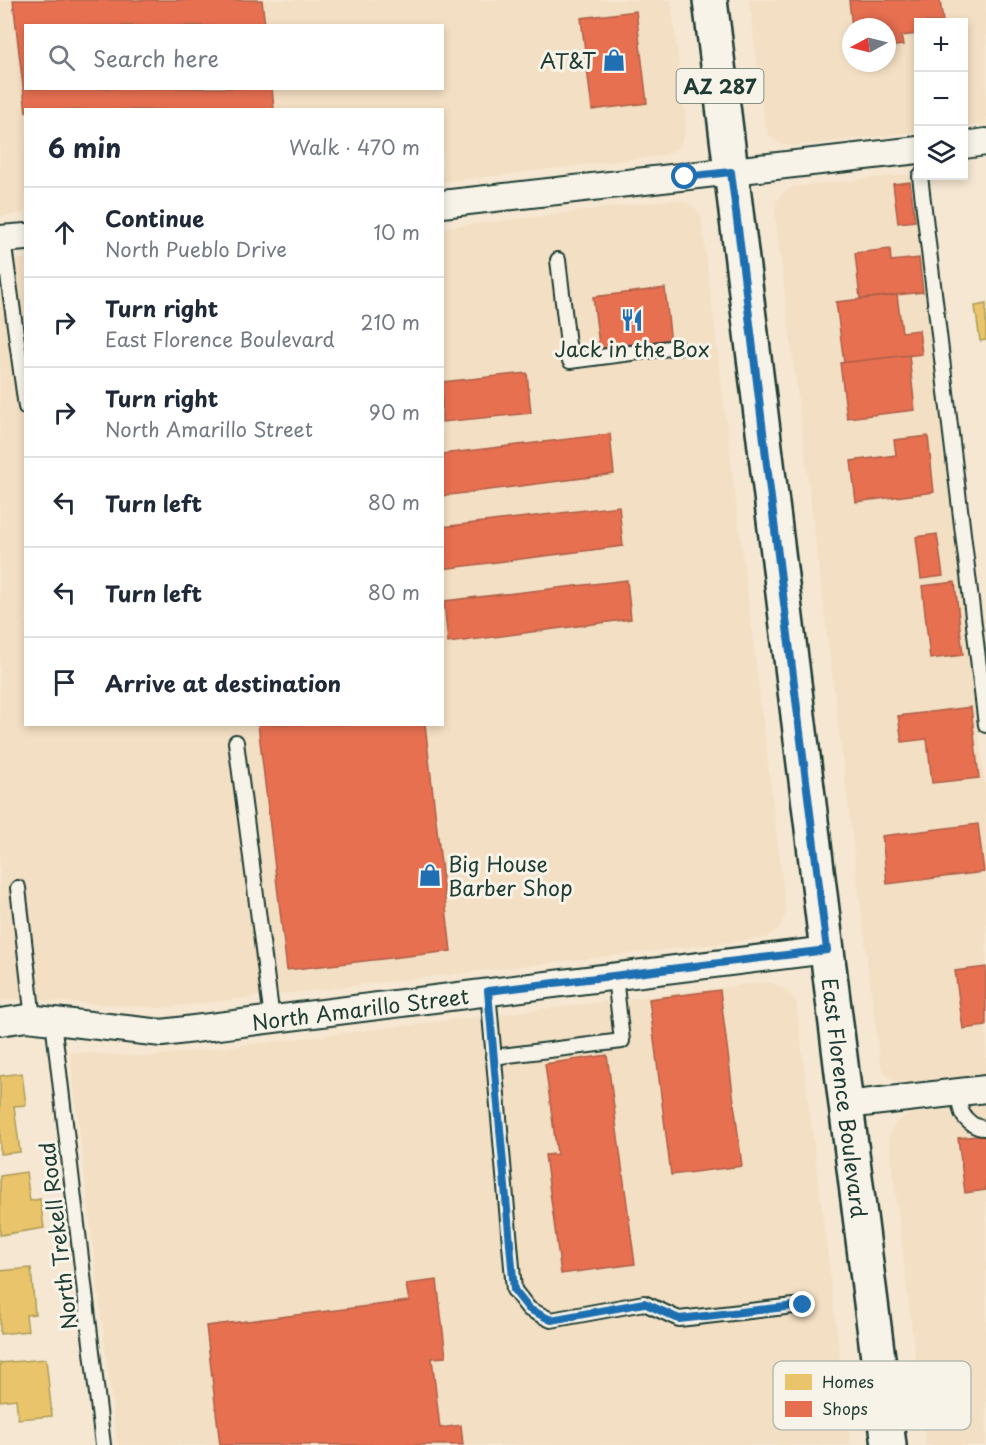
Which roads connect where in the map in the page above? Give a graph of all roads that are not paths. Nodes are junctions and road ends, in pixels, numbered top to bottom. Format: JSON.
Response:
{"nodes":[{"id":1,"x":710,"y":0,"type":"edge"},
{"id":2,"x":986,"y":142,"type":"edge"},
{"id":3,"x":968,"y":144,"type":"edge"},
{"id":4,"x":914,"y":160,"type":"edge"},
{"id":5,"x":731,"y":172,"type":"junction"},
{"id":6,"x":920,"y":180,"type":"edge"},
{"id":7,"x":444,"y":204,"type":"edge"},
{"id":8,"x":10,"y":238,"type":"edge"},
{"id":9,"x":558,"y":260,"type":"dead end"},
{"id":10,"x":677,"y":347,"type":"dead end"},
{"id":11,"x":24,"y":386,"type":"edge"},
{"id":12,"x":986,"y":725,"type":"edge"},
{"id":13,"x":236,"y":742,"type":"dead end"},
{"id":14,"x":18,"y":888,"type":"dead end"},
{"id":15,"x":827,"y":950,"type":"junction"},
{"id":16,"x":615,"y":976,"type":"junction"},
{"id":17,"x":488,"y":991,"type":"junction"},
{"id":18,"x":272,"y":1019,"type":"junction"},
{"id":19,"x":43,"y":1020,"type":"junction"},
{"id":20,"x":0,"y":1022,"type":"edge"},
{"id":21,"x":493,"y":1057,"type":"junction"},
{"id":22,"x":986,"y":1089,"type":"edge"},
{"id":23,"x":958,"y":1093,"type":"junction"},
{"id":24,"x":846,"y":1106,"type":"junction"},
{"id":25,"x":986,"y":1128,"type":"edge"},
{"id":26,"x":803,"y":1305,"type":"dead end"},
{"id":27,"x":878,"y":1361,"type":"edge"},
{"id":28,"x":887,"y":1430,"type":"edge"},
{"id":29,"x":103,"y":1445,"type":"edge"},
{"id":30,"x":889,"y":1445,"type":"edge"}],
"edges":[{"from":1,"to":5,"type":"main road","name":"East Florence Boulevard","number":"AZ 287"},
{"from":2,"to":3,"type":"street"},
{"from":4,"to":5,"type":"street"},
{"from":5,"to":7,"type":"street"},
{"from":5,"to":15,"type":"main road","name":"East Florence Boulevard","number":"AZ 287"},
{"from":6,"to":12,"type":"lane"},
{"from":8,"to":11,"type":"lane"},
{"from":9,"to":10,"type":"lane"},
{"from":13,"to":18,"type":"lane"},
{"from":14,"to":19,"type":"lane","name":"North Trekell Road"},
{"from":15,"to":16,"type":"street","name":"North Amarillo Street"},
{"from":15,"to":24,"type":"main road","name":"East Florence Boulevard","number":"AZ 287"},
{"from":16,"to":17,"type":"street","name":"North Amarillo Street"},
{"from":16,"to":21,"type":"lane"},
{"from":17,"to":18,"type":"street","name":"North Amarillo Street"},
{"from":17,"to":21,"type":"lane"},
{"from":18,"to":19,"type":"street","name":"North Amarillo Street"},
{"from":19,"to":20,"type":"street","name":"North Amarillo Street"},
{"from":19,"to":29,"type":"lane","name":"North Trekell Road"},
{"from":21,"to":26,"type":"lane"},
{"from":22,"to":23,"type":"street"},
{"from":23,"to":24,"type":"street"},
{"from":23,"to":25,"type":"lane"},
{"from":24,"to":27,"type":"main road","name":"East Florence Boulevard","number":"AZ 287"},
{"from":28,"to":30,"type":"main road","name":"East Florence Boulevard","number":"AZ 287"}]}
